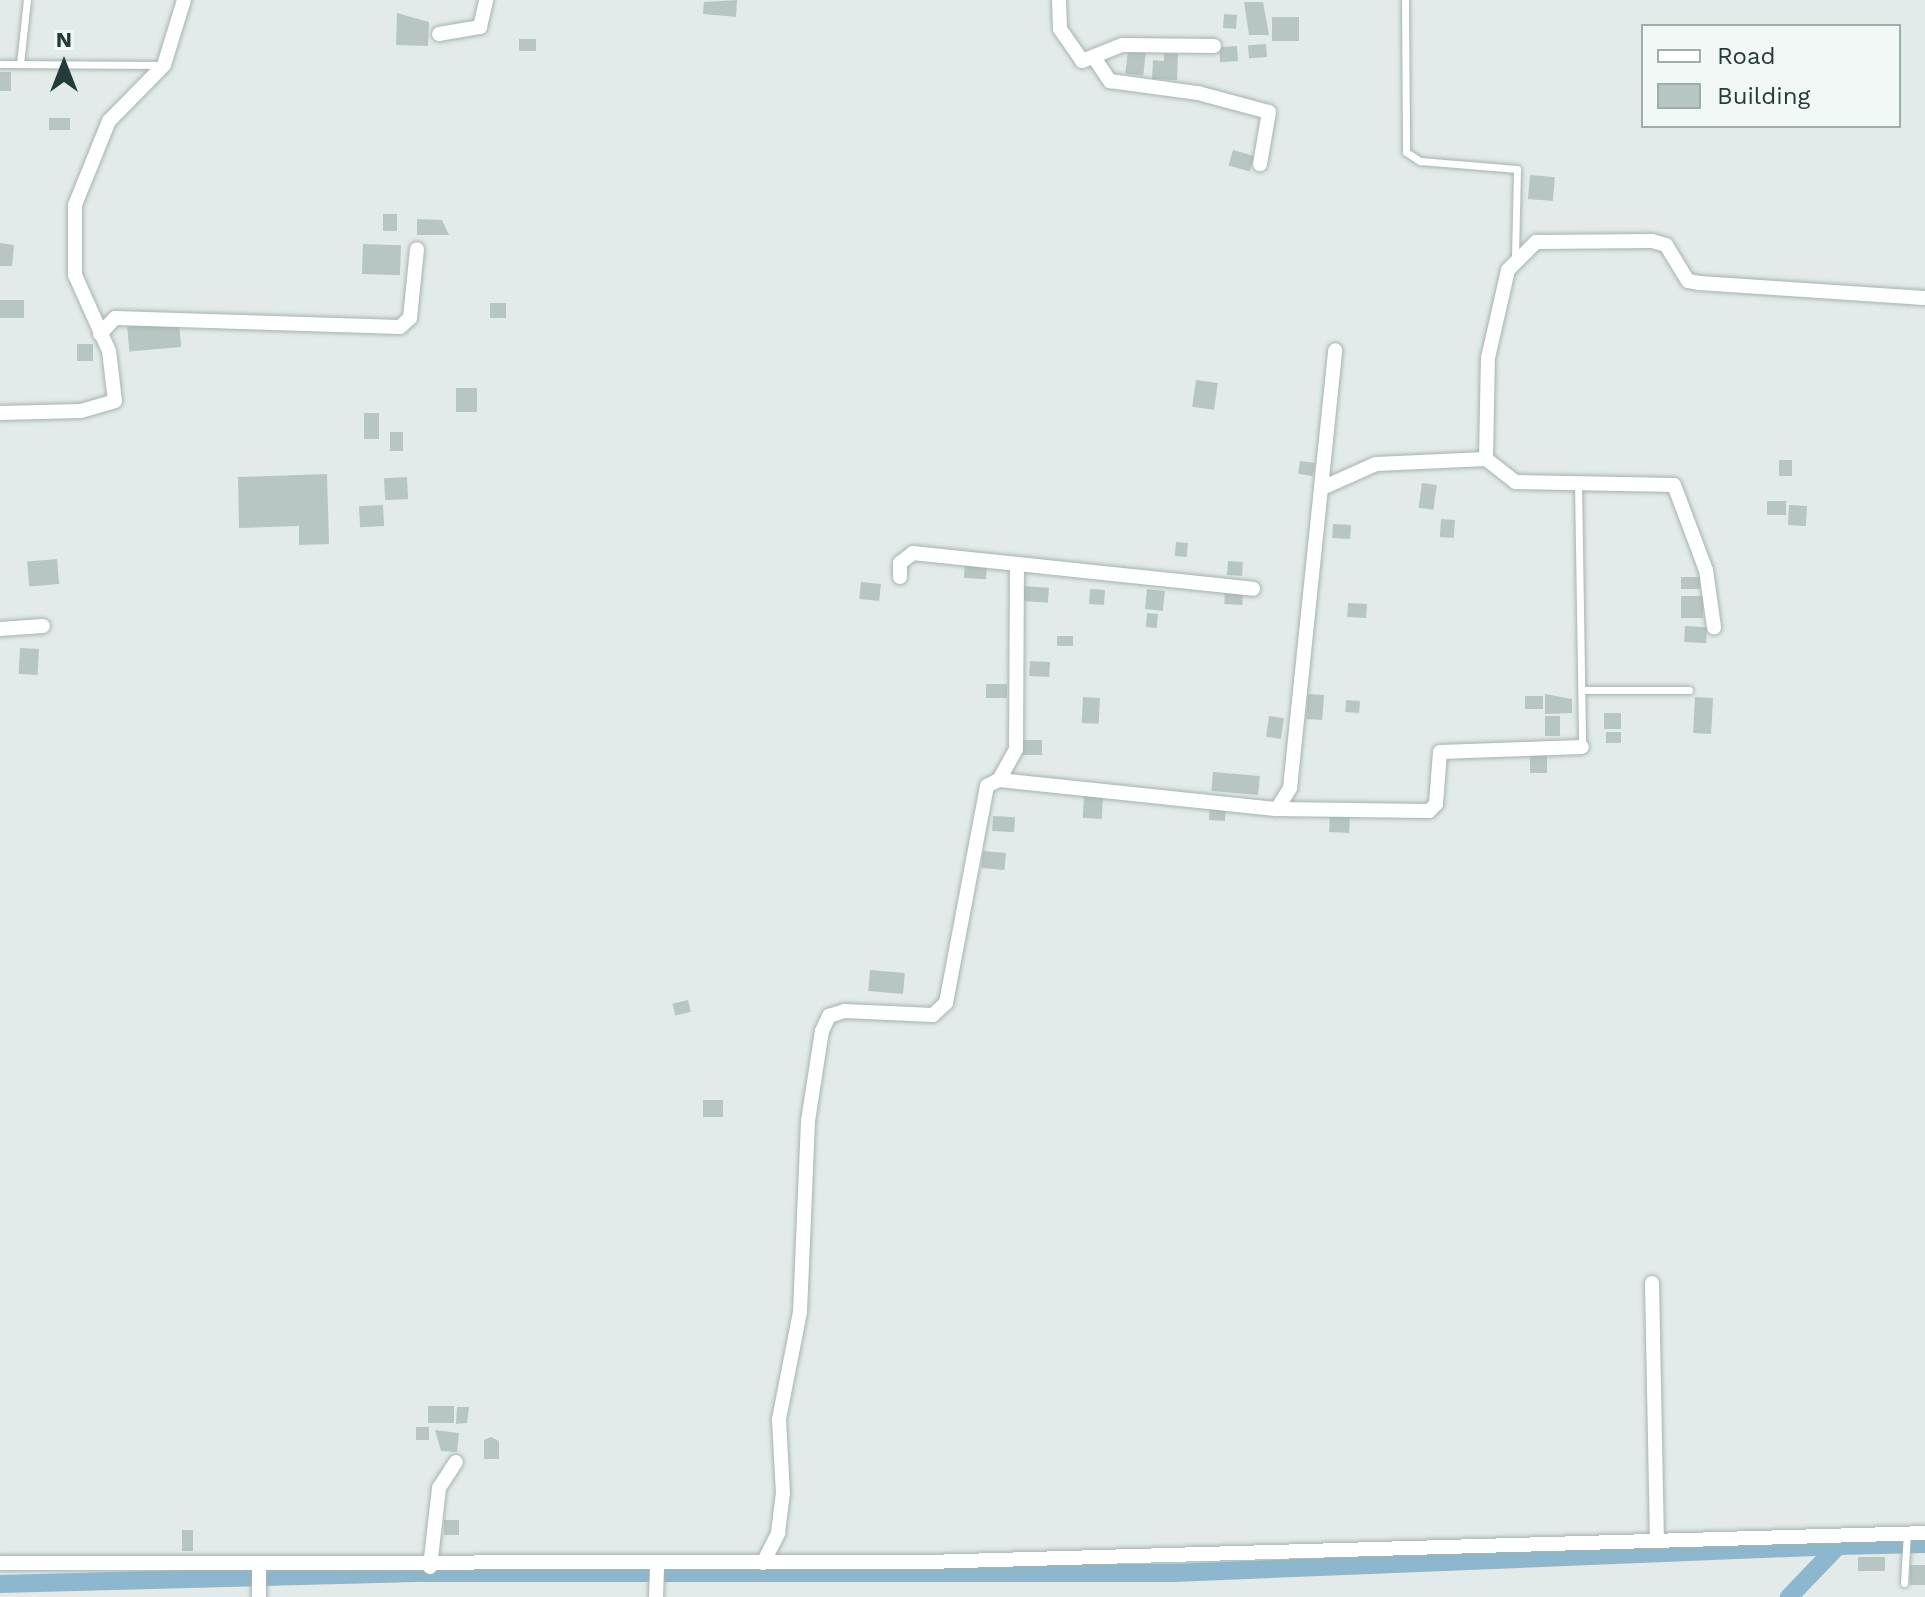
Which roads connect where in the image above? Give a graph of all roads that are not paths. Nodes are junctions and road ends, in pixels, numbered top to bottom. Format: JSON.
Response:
{"nodes":[{"id":1,"x":27,"y":0,"type":"edge"},
{"id":2,"x":184,"y":0,"type":"edge"},
{"id":3,"x":486,"y":0,"type":"edge"},
{"id":4,"x":1059,"y":0,"type":"edge"},
{"id":5,"x":1405,"y":0,"type":"edge"},
{"id":6,"x":439,"y":34,"type":"dead end"},
{"id":7,"x":1214,"y":46,"type":"dead end"},
{"id":8,"x":1095,"y":59,"type":"junction"},
{"id":9,"x":0,"y":64,"type":"edge"},
{"id":10,"x":20,"y":64,"type":"junction"},
{"id":11,"x":164,"y":65,"type":"junction"},
{"id":12,"x":1260,"y":164,"type":"dead end"},
{"id":13,"x":417,"y":249,"type":"dead end"},
{"id":14,"x":1515,"y":256,"type":"junction"},
{"id":15,"x":1925,"y":298,"type":"edge"},
{"id":16,"x":100,"y":334,"type":"junction"},
{"id":17,"x":1335,"y":350,"type":"dead end"},
{"id":18,"x":0,"y":413,"type":"edge"},
{"id":19,"x":1486,"y":459,"type":"junction"},
{"id":20,"x":1578,"y":482,"type":"junction"},
{"id":21,"x":1322,"y":488,"type":"junction"},
{"id":22,"x":1017,"y":564,"type":"junction"},
{"id":23,"x":900,"y":577,"type":"dead end"},
{"id":24,"x":1253,"y":589,"type":"dead end"},
{"id":25,"x":43,"y":626,"type":"dead end"},
{"id":26,"x":1714,"y":627,"type":"dead end"},
{"id":27,"x":0,"y":629,"type":"edge"},
{"id":28,"x":1582,"y":690,"type":"junction"},
{"id":29,"x":1689,"y":690,"type":"dead end"},
{"id":30,"x":1582,"y":747,"type":"joint"},
{"id":31,"x":999,"y":780,"type":"junction"},
{"id":32,"x":1277,"y":809,"type":"junction"},
{"id":33,"x":1652,"y":1283,"type":"dead end"},
{"id":34,"x":456,"y":1462,"type":"dead end"},
{"id":35,"x":1925,"y":1533,"type":"edge"},
{"id":36,"x":1907,"y":1536,"type":"junction"},
{"id":37,"x":1657,"y":1540,"type":"junction"},
{"id":38,"x":0,"y":1563,"type":"edge"},
{"id":39,"x":763,"y":1563,"type":"junction"},
{"id":40,"x":430,"y":1567,"type":"junction"},
{"id":41,"x":259,"y":1580,"type":"edge"},
{"id":42,"x":656,"y":1580,"type":"edge"},
{"id":43,"x":1904,"y":1583,"type":"dead end"}],
"edges":[{"from":1,"to":10,"type":"lane"},
{"from":2,"to":11,"type":"street"},
{"from":3,"to":6,"type":"street"},
{"from":4,"to":8,"type":"street"},
{"from":5,"to":14,"type":"lane"},
{"from":7,"to":8,"type":"street"},
{"from":8,"to":12,"type":"street"},
{"from":9,"to":10,"type":"lane"},
{"from":10,"to":11,"type":"lane"},
{"from":11,"to":16,"type":"street"},
{"from":13,"to":16,"type":"street"},
{"from":14,"to":15,"type":"street"},
{"from":14,"to":19,"type":"street"},
{"from":16,"to":18,"type":"street"},
{"from":17,"to":21,"type":"street"},
{"from":19,"to":20,"type":"street"},
{"from":19,"to":21,"type":"street"},
{"from":20,"to":26,"type":"street"},
{"from":20,"to":28,"type":"lane"},
{"from":21,"to":32,"type":"street"},
{"from":22,"to":23,"type":"street"},
{"from":22,"to":24,"type":"street"},
{"from":22,"to":31,"type":"street"},
{"from":25,"to":27,"type":"street"},
{"from":28,"to":29,"type":"lane"},
{"from":28,"to":30,"type":"lane"},
{"from":30,"to":32,"type":"street"},
{"from":31,"to":32,"type":"street"},
{"from":31,"to":39,"type":"street"},
{"from":33,"to":37,"type":"street"},
{"from":34,"to":40,"type":"street"},
{"from":35,"to":36,"type":"street"},
{"from":36,"to":37,"type":"street"},
{"from":36,"to":43,"type":"lane"},
{"from":37,"to":39,"type":"street"},
{"from":38,"to":41,"type":"street"},
{"from":39,"to":42,"type":"street"},
{"from":40,"to":41,"type":"street"},
{"from":40,"to":42,"type":"street"}]}
